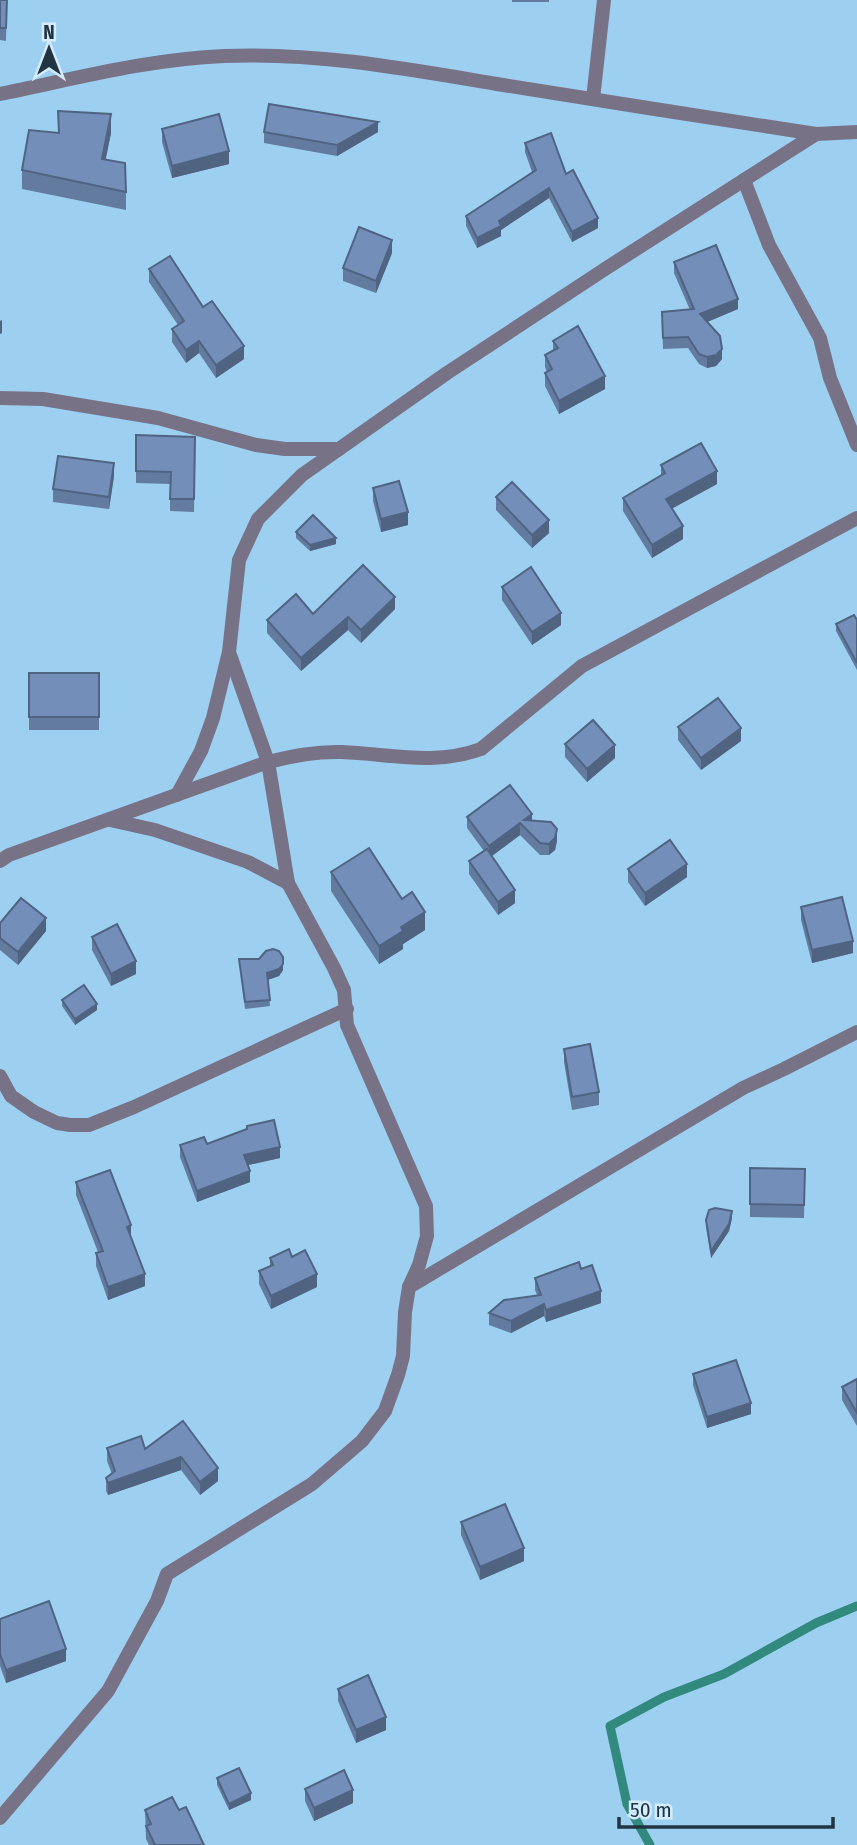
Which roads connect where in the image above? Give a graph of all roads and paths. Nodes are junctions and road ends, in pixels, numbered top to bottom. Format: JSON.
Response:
{"nodes":[{"id":1,"x":604,"y":0,"type":"edge"},
{"id":2,"x":0,"y":94,"type":"edge"},
{"id":3,"x":593,"y":99,"type":"junction"},
{"id":4,"x":857,"y":132,"type":"edge"},
{"id":5,"x":816,"y":134,"type":"junction"},
{"id":6,"x":744,"y":180,"type":"junction"},
{"id":7,"x":0,"y":398,"type":"edge"},
{"id":8,"x":857,"y":444,"type":"edge"},
{"id":9,"x":339,"y":449,"type":"junction"},
{"id":10,"x":857,"y":518,"type":"edge"},
{"id":11,"x":229,"y":652,"type":"junction"},
{"id":12,"x":268,"y":762,"type":"junction"},
{"id":13,"x":177,"y":795,"type":"junction"},
{"id":14,"x":109,"y":820,"type":"junction"},
{"id":15,"x":0,"y":861,"type":"edge"},
{"id":16,"x":288,"y":883,"type":"junction"},
{"id":17,"x":346,"y":1009,"type":"junction"},
{"id":18,"x":857,"y":1032,"type":"edge"},
{"id":19,"x":0,"y":1076,"type":"edge"},
{"id":20,"x":410,"y":1287,"type":"junction"},
{"id":21,"x":0,"y":1818,"type":"edge"}],
"edges":[{"from":1,"to":3,"type":"street"},
{"from":2,"to":3,"type":"street"},
{"from":3,"to":5,"type":"street"},
{"from":4,"to":5,"type":"street"},
{"from":5,"to":6,"type":"street"},
{"from":6,"to":8,"type":"street"},
{"from":6,"to":9,"type":"street"},
{"from":7,"to":9,"type":"street"},
{"from":9,"to":11,"type":"street"},
{"from":10,"to":12,"type":"street"},
{"from":11,"to":12,"type":"street"},
{"from":11,"to":13,"type":"street"},
{"from":12,"to":13,"type":"street"},
{"from":12,"to":16,"type":"street"},
{"from":13,"to":14,"type":"street"},
{"from":14,"to":15,"type":"street"},
{"from":14,"to":16,"type":"street"},
{"from":16,"to":17,"type":"street"},
{"from":17,"to":19,"type":"street"},
{"from":17,"to":20,"type":"street"},
{"from":18,"to":20,"type":"street"},
{"from":20,"to":21,"type":"street"}]}
